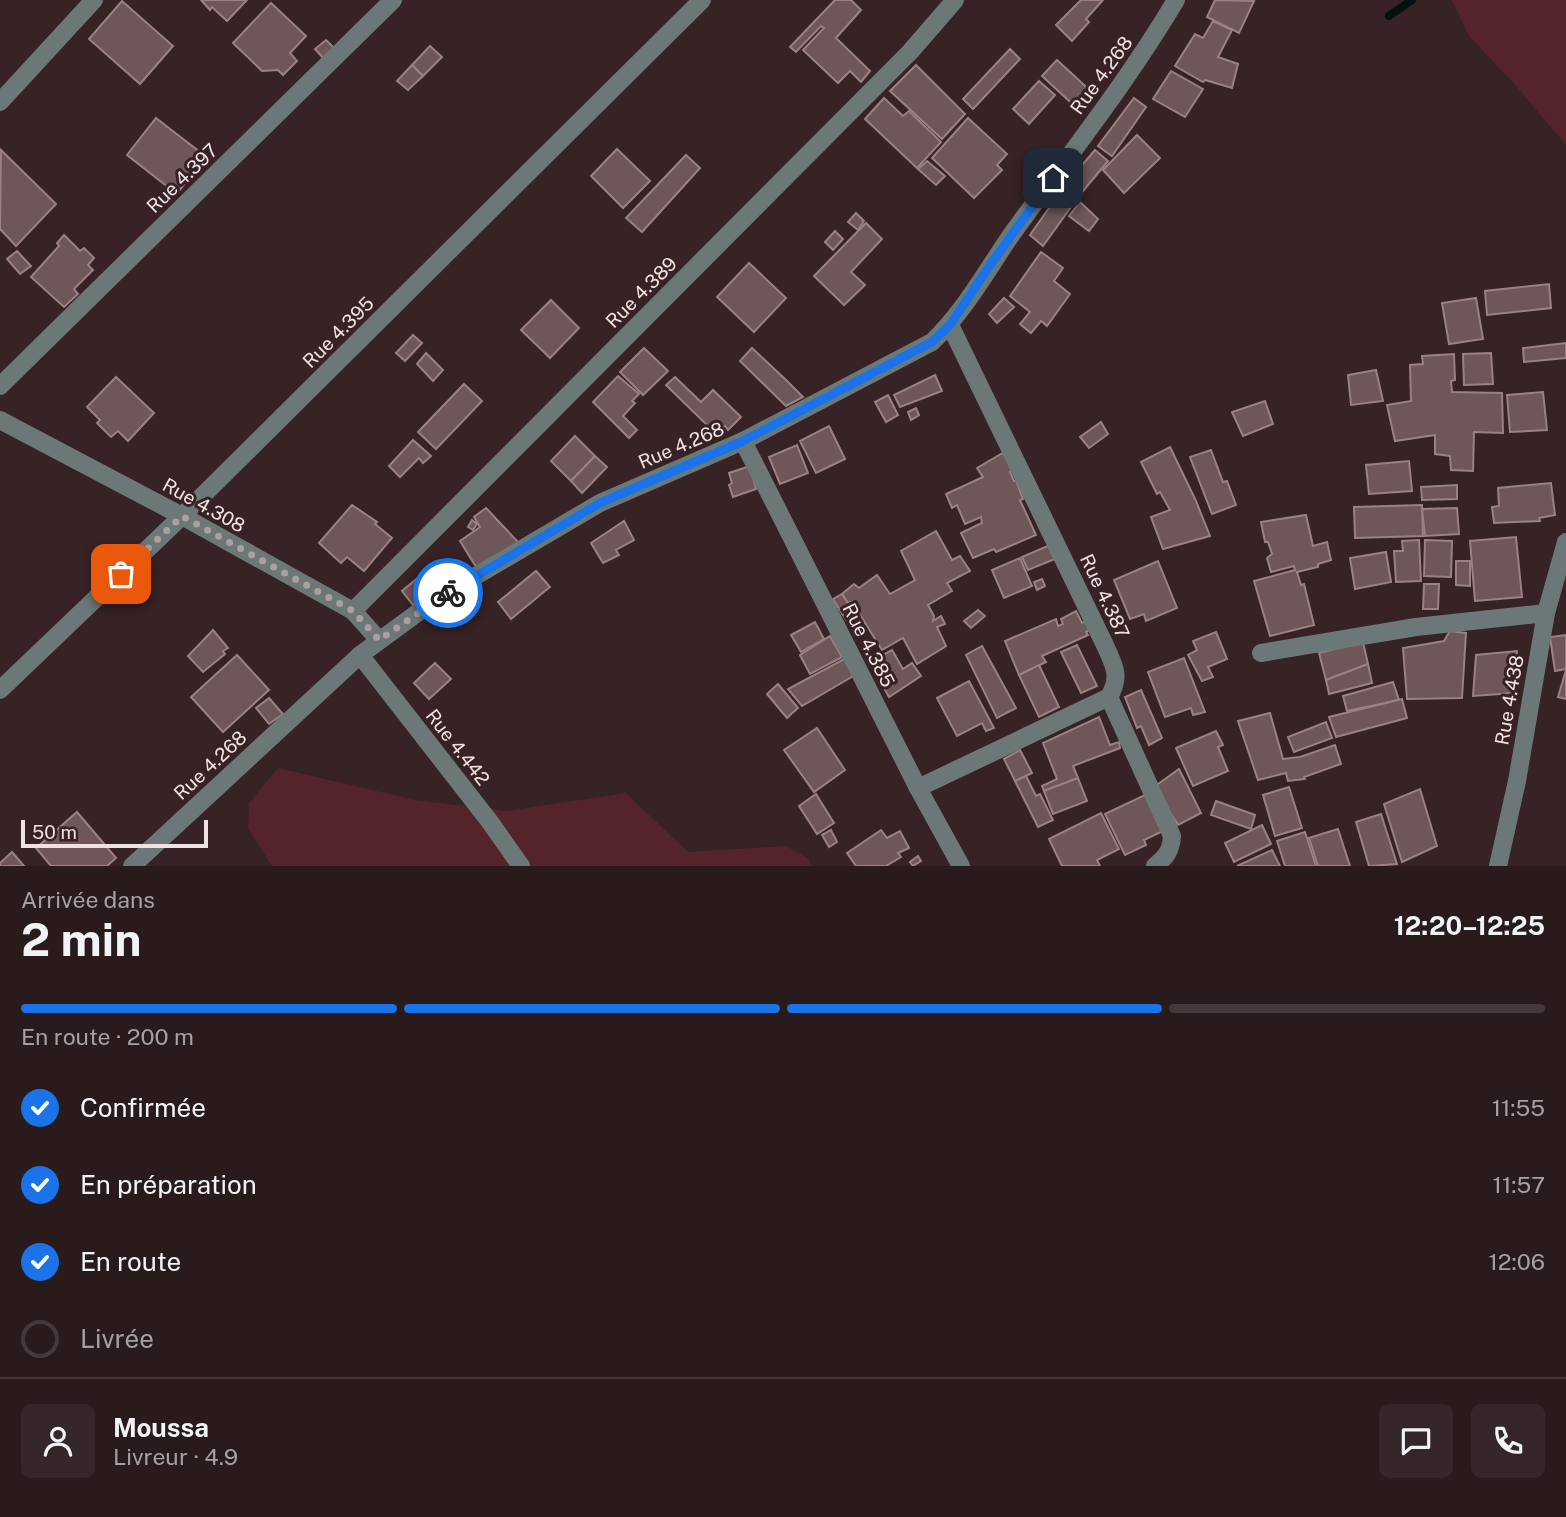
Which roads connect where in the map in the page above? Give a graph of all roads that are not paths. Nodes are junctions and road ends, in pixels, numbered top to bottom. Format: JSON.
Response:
{"nodes":[{"id":1,"x":94,"y":0,"type":"edge"},
{"id":2,"x":393,"y":0,"type":"edge"},
{"id":3,"x":702,"y":0,"type":"edge"},
{"id":4,"x":956,"y":0,"type":"edge"},
{"id":5,"x":1176,"y":0,"type":"edge"},
{"id":6,"x":0,"y":102,"type":"edge"},
{"id":7,"x":950,"y":325,"type":"junction"},
{"id":8,"x":0,"y":386,"type":"edge"},
{"id":9,"x":0,"y":420,"type":"edge"},
{"id":10,"x":743,"y":441,"type":"junction"},
{"id":11,"x":182,"y":516,"type":"junction"},
{"id":12,"x":1566,"y":542,"type":"edge"},
{"id":13,"x":353,"y":611,"type":"junction"},
{"id":14,"x":1546,"y":613,"type":"junction"},
{"id":15,"x":379,"y":640,"type":"junction"},
{"id":16,"x":1261,"y":653,"type":"dead end"},
{"id":17,"x":360,"y":655,"type":"junction"},
{"id":18,"x":0,"y":690,"type":"edge"},
{"id":19,"x":1109,"y":697,"type":"junction"},
{"id":20,"x":918,"y":788,"type":"junction"},
{"id":21,"x":132,"y":866,"type":"edge"},
{"id":22,"x":521,"y":866,"type":"edge"},
{"id":23,"x":961,"y":866,"type":"edge"},
{"id":24,"x":1155,"y":866,"type":"edge"},
{"id":25,"x":1498,"y":866,"type":"edge"}],
"edges":[{"from":1,"to":6,"type":"street"},
{"from":2,"to":8,"type":"street","name":"Rue 4.397"},
{"from":3,"to":11,"type":"street","name":"Rue 4.395"},
{"from":4,"to":13,"type":"street","name":"Rue 4.389"},
{"from":5,"to":7,"type":"street","name":"Rue 4.268"},
{"from":7,"to":10,"type":"street","name":"Rue 4.268"},
{"from":7,"to":19,"type":"street","name":"Rue 4.387"},
{"from":9,"to":11,"type":"street","name":"Rue 4.308"},
{"from":10,"to":15,"type":"street","name":"Rue 4.268"},
{"from":10,"to":20,"type":"street","name":"Rue 4.385"},
{"from":11,"to":13,"type":"street","name":"Rue 4.308"},
{"from":11,"to":18,"type":"street","name":"Rue 4.395"},
{"from":12,"to":14,"type":"street","name":"Rue 4.438"},
{"from":13,"to":15,"type":"street","name":"Rue 4.308"},
{"from":14,"to":16,"type":"street"},
{"from":14,"to":25,"type":"street","name":"Rue 4.438"},
{"from":15,"to":17,"type":"street","name":"Rue 4.268"},
{"from":17,"to":21,"type":"street","name":"Rue 4.268"},
{"from":17,"to":22,"type":"street","name":"Rue 4.442"},
{"from":19,"to":20,"type":"street"},
{"from":19,"to":24,"type":"street"},
{"from":20,"to":23,"type":"street","name":"Rue 4.385"}]}
